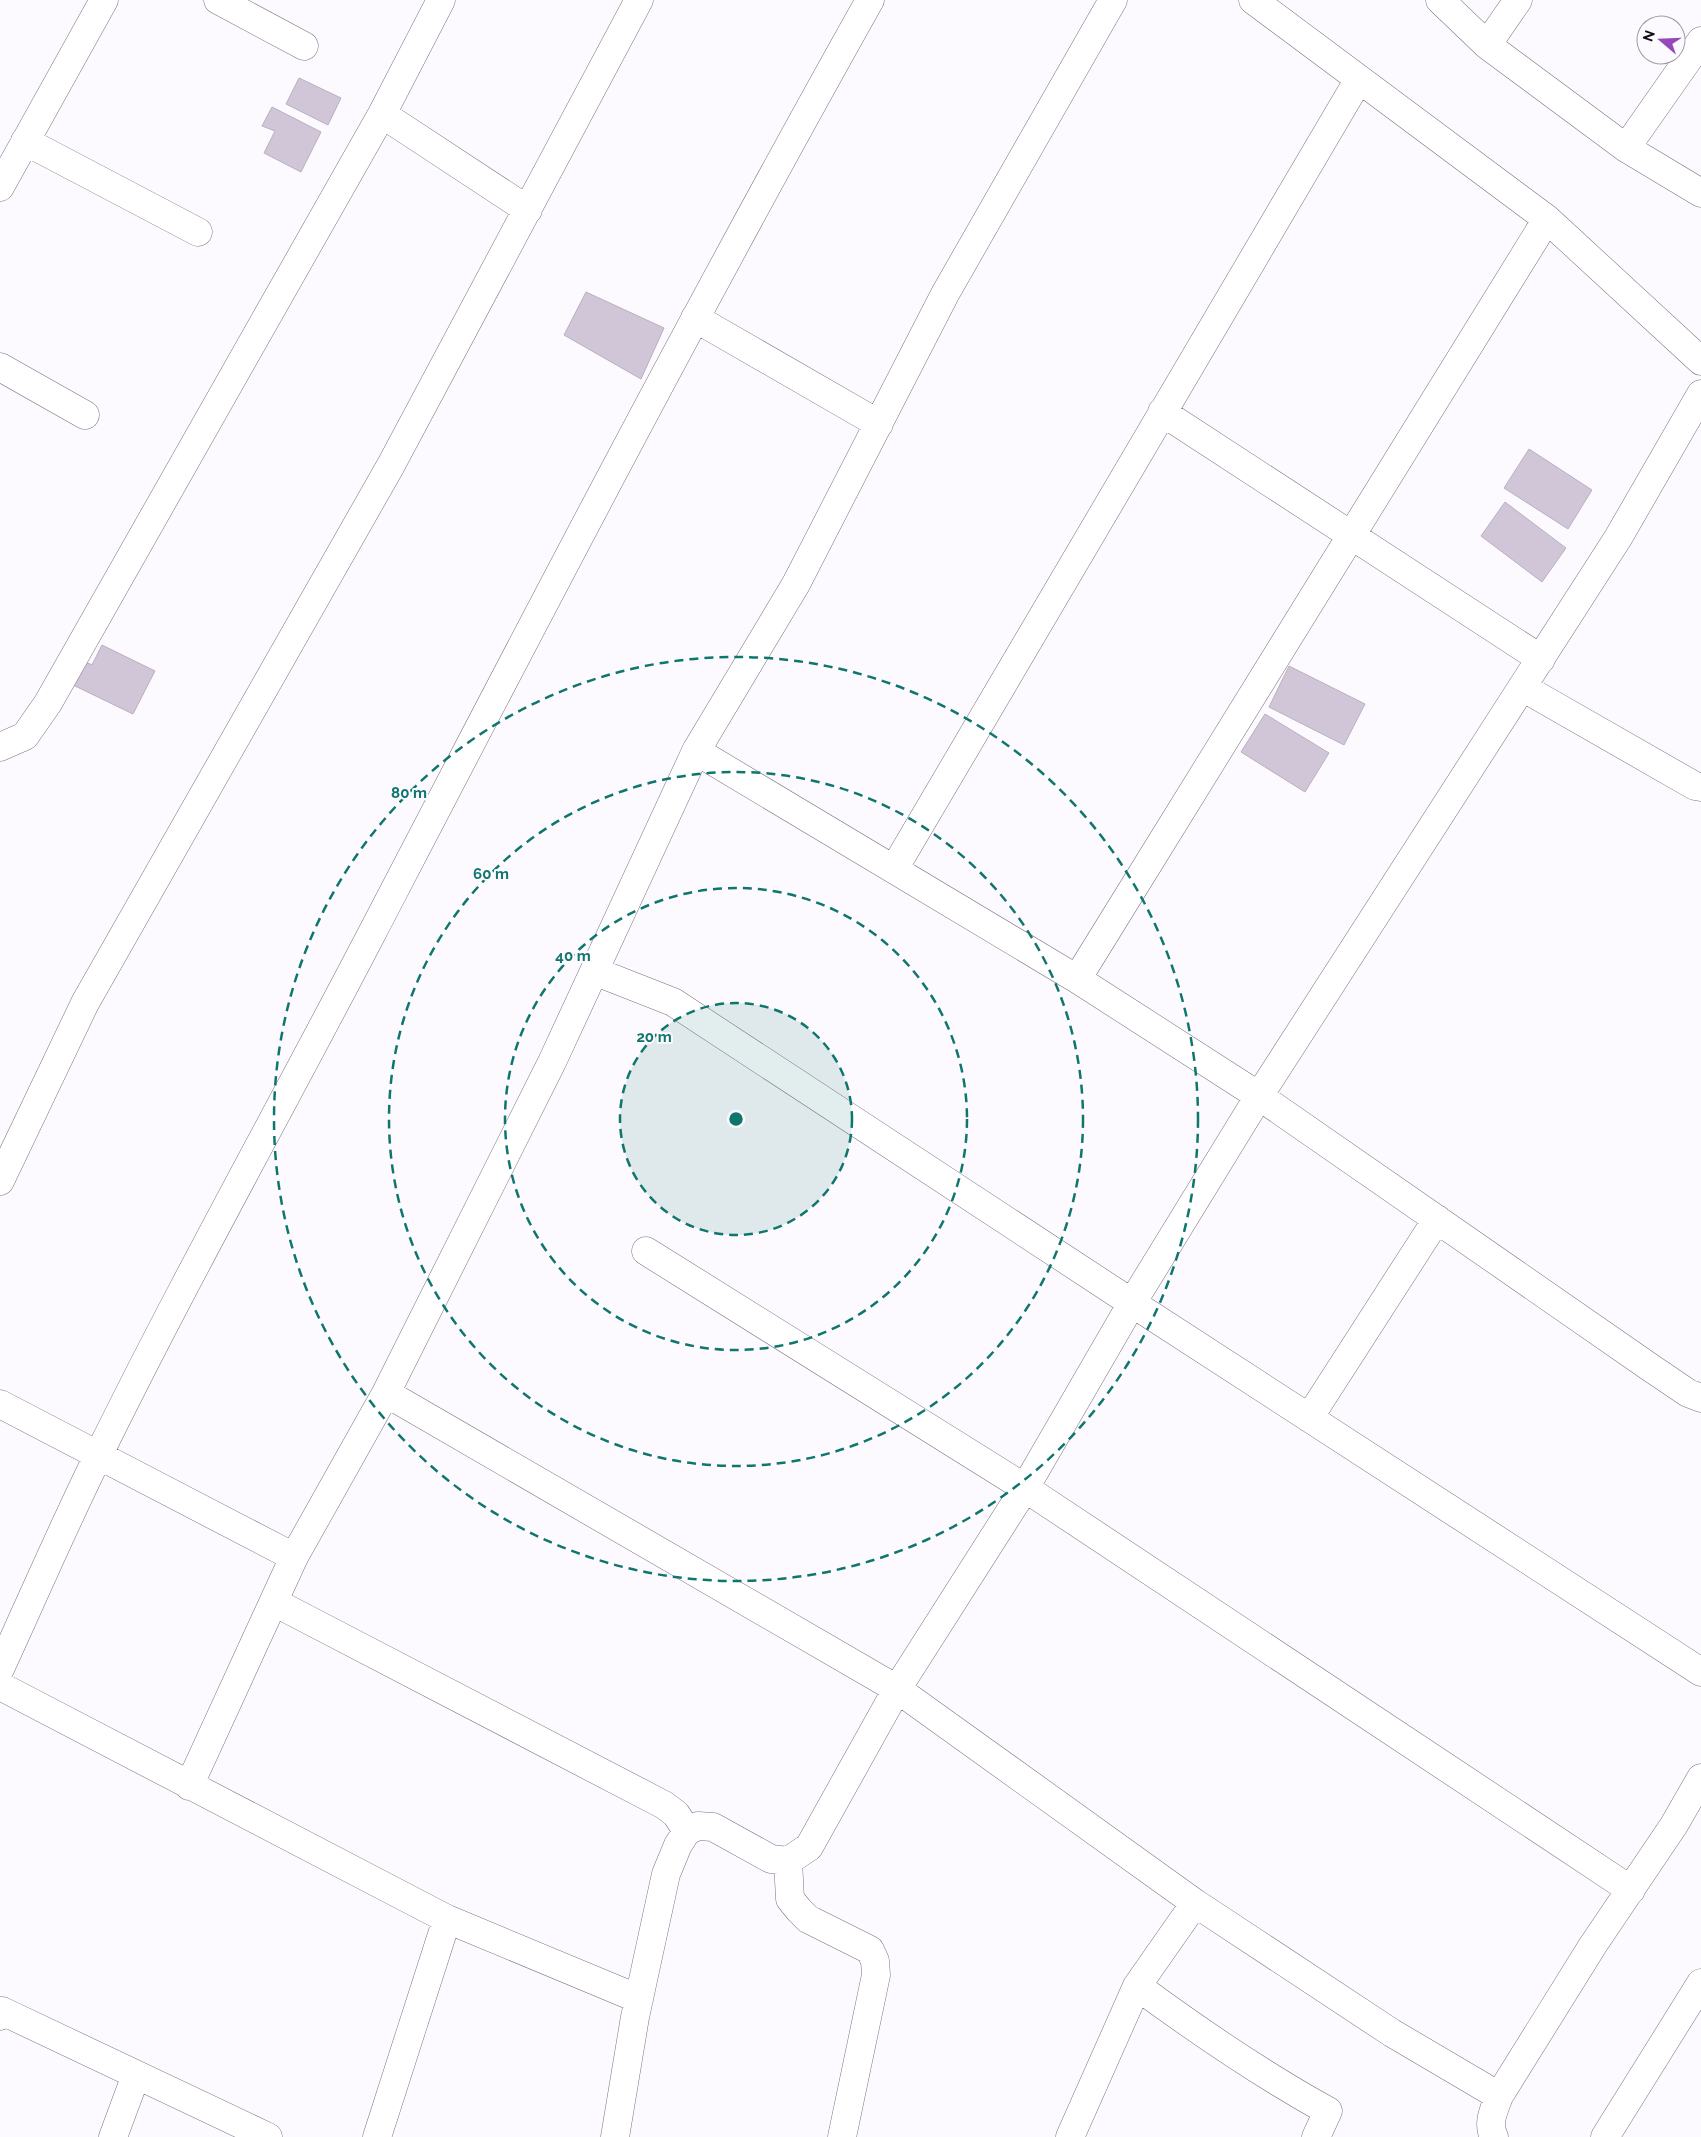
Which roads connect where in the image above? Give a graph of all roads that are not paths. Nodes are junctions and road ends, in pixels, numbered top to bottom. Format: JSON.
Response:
{"nodes":[{"id":1,"x":104,"y":0,"type":"edge"},
{"id":2,"x":218,"y":0,"type":"edge"},
{"id":3,"x":441,"y":0,"type":"edge"},
{"id":4,"x":639,"y":0,"type":"edge"},
{"id":5,"x":870,"y":0,"type":"edge"},
{"id":6,"x":1113,"y":0,"type":"edge"},
{"id":7,"x":1252,"y":0,"type":"edge"},
{"id":8,"x":1440,"y":0,"type":"edge"},
{"id":9,"x":1518,"y":0,"type":"edge"},
{"id":10,"x":1701,"y":41,"type":"edge"},
{"id":11,"x":1487,"y":45,"type":"junction"},
{"id":12,"x":304,"y":46,"type":"dead end"},
{"id":13,"x":1360,"y":79,"type":"junction"},
{"id":14,"x":382,"y":114,"type":"junction"},
{"id":15,"x":1626,"y":148,"type":"junction"},
{"id":16,"x":13,"y":151,"type":"edge"},
{"id":17,"x":0,"y":187,"type":"edge"},
{"id":18,"x":1701,"y":193,"type":"edge"},
{"id":19,"x":528,"y":210,"type":"junction"},
{"id":20,"x":1547,"y":219,"type":"junction"},
{"id":21,"x":198,"y":232,"type":"dead end"},
{"id":22,"x":695,"y":318,"type":"junction"},
{"id":23,"x":1701,"y":362,"type":"edge"},
{"id":24,"x":0,"y":367,"type":"edge"},
{"id":25,"x":1701,"y":394,"type":"edge"},
{"id":26,"x":1162,"y":412,"type":"junction"},
{"id":27,"x":85,"y":415,"type":"dead end"},
{"id":28,"x":879,"y":424,"type":"junction"},
{"id":29,"x":1350,"y":535,"type":"junction"},
{"id":30,"x":1541,"y":659,"type":"junction"},
{"id":31,"x":1522,"y":687,"type":"junction"},
{"id":32,"x":0,"y":747,"type":"edge"},
{"id":33,"x":696,"y":751,"type":"junction"},
{"id":34,"x":1701,"y":787,"type":"edge"},
{"id":35,"x":894,"y":869,"type":"junction"},
{"id":36,"x":594,"y":971,"type":"junction"},
{"id":37,"x":1077,"y":978,"type":"junction"},
{"id":38,"x":1260,"y":1096,"type":"junction"},
{"id":39,"x":0,"y":1181,"type":"edge"},
{"id":40,"x":1437,"y":1219,"type":"junction"},
{"id":41,"x":646,"y":1251,"type":"dead end"},
{"id":42,"x":1132,"y":1303,"type":"junction"},
{"id":43,"x":386,"y":1392,"type":"junction"},
{"id":44,"x":1701,"y":1398,"type":"edge"},
{"id":45,"x":0,"y":1404,"type":"edge"},
{"id":46,"x":1309,"y":1418,"type":"junction"},
{"id":47,"x":98,"y":1455,"type":"junction"},
{"id":48,"x":1025,"y":1488,"type":"junction"},
{"id":49,"x":294,"y":1556,"type":"junction"},
{"id":50,"x":274,"y":1602,"type":"junction"},
{"id":51,"x":0,"y":1669,"type":"edge"},
{"id":52,"x":1701,"y":1672,"type":"edge"},
{"id":53,"x":0,"y":1686,"type":"edge"},
{"id":54,"x":897,"y":1688,"type":"junction"},
{"id":55,"x":1701,"y":1778,"type":"edge"},
{"id":56,"x":189,"y":1786,"type":"junction"},
{"id":57,"x":687,"y":1831,"type":"junction"},
{"id":58,"x":788,"y":1861,"type":"junction"},
{"id":59,"x":1631,"y":1890,"type":"junction"},
{"id":60,"x":1195,"y":1903,"type":"junction"},
{"id":61,"x":447,"y":1919,"type":"junction"},
{"id":62,"x":1137,"y":1986,"type":"junction"},
{"id":63,"x":1699,"y":1990,"type":"edge"},
{"id":64,"x":639,"y":1999,"type":"junction"},
{"id":65,"x":0,"y":2016,"type":"edge"},
{"id":66,"x":136,"y":2074,"type":"junction"},
{"id":67,"x":1499,"y":2096,"type":"junction"},
{"id":68,"x":113,"y":2137,"type":"edge"},
{"id":69,"x":268,"y":2137,"type":"edge"},
{"id":70,"x":377,"y":2137,"type":"edge"},
{"id":71,"x":615,"y":2137,"type":"edge"},
{"id":72,"x":842,"y":2137,"type":"edge"},
{"id":73,"x":1070,"y":2137,"type":"edge"},
{"id":74,"x":1316,"y":2137,"type":"edge"},
{"id":75,"x":1494,"y":2137,"type":"edge"},
{"id":76,"x":1605,"y":2137,"type":"edge"}],
"edges":[{"from":1,"to":16,"type":"street"},
{"from":2,"to":12,"type":"street"},
{"from":3,"to":14,"type":"street"},
{"from":4,"to":19,"type":"street"},
{"from":5,"to":22,"type":"street"},
{"from":6,"to":28,"type":"street"},
{"from":7,"to":13,"type":"street"},
{"from":8,"to":11,"type":"street"},
{"from":9,"to":11,"type":"street"},
{"from":10,"to":15,"type":"street"},
{"from":11,"to":15,"type":"street"},
{"from":13,"to":20,"type":"street"},
{"from":13,"to":26,"type":"street"},
{"from":14,"to":19,"type":"street"},
{"from":14,"to":32,"type":"street"},
{"from":15,"to":18,"type":"street"},
{"from":16,"to":17,"type":"street"},
{"from":16,"to":21,"type":"street"},
{"from":19,"to":39,"type":"street"},
{"from":20,"to":23,"type":"street"},
{"from":20,"to":29,"type":"street"},
{"from":22,"to":28,"type":"street"},
{"from":22,"to":47,"type":"street"},
{"from":24,"to":27,"type":"street"},
{"from":25,"to":30,"type":"street"},
{"from":26,"to":29,"type":"street"},
{"from":26,"to":35,"type":"street"},
{"from":28,"to":33,"type":"street"},
{"from":29,"to":30,"type":"street"},
{"from":29,"to":37,"type":"street"},
{"from":30,"to":31,"type":"street"},
{"from":31,"to":34,"type":"street"},
{"from":31,"to":38,"type":"street"},
{"from":33,"to":35,"type":"street"},
{"from":33,"to":36,"type":"street"},
{"from":35,"to":37,"type":"street"},
{"from":36,"to":42,"type":"street"},
{"from":36,"to":43,"type":"street"},
{"from":37,"to":38,"type":"street"},
{"from":38,"to":40,"type":"street"},
{"from":38,"to":42,"type":"street"},
{"from":40,"to":44,"type":"street"},
{"from":40,"to":46,"type":"street"},
{"from":41,"to":48,"type":"street"},
{"from":42,"to":46,"type":"street"},
{"from":42,"to":48,"type":"street"},
{"from":43,"to":49,"type":"street"},
{"from":43,"to":54,"type":"street"},
{"from":45,"to":47,"type":"street"},
{"from":46,"to":52,"type":"street"},
{"from":47,"to":49,"type":"street"},
{"from":47,"to":51,"type":"street"},
{"from":48,"to":54,"type":"street"},
{"from":48,"to":59,"type":"street"},
{"from":49,"to":50,"type":"street"},
{"from":50,"to":56,"type":"street"},
{"from":50,"to":57,"type":"street"},
{"from":53,"to":56,"type":"street"},
{"from":54,"to":58,"type":"street"},
{"from":54,"to":60,"type":"street"},
{"from":55,"to":59,"type":"street"},
{"from":56,"to":61,"type":"street"},
{"from":57,"to":58,"type":"street"},
{"from":57,"to":64,"type":"street"},
{"from":58,"to":72,"type":"street"},
{"from":59,"to":67,"type":"street"},
{"from":60,"to":62,"type":"street"},
{"from":60,"to":67,"type":"street"},
{"from":61,"to":64,"type":"street"},
{"from":61,"to":70,"type":"street"},
{"from":62,"to":73,"type":"street"},
{"from":62,"to":74,"type":"street"},
{"from":63,"to":76,"type":"street"},
{"from":64,"to":71,"type":"street"},
{"from":65,"to":66,"type":"street"},
{"from":66,"to":68,"type":"street"},
{"from":66,"to":69,"type":"street"},
{"from":67,"to":75,"type":"street"}]}
